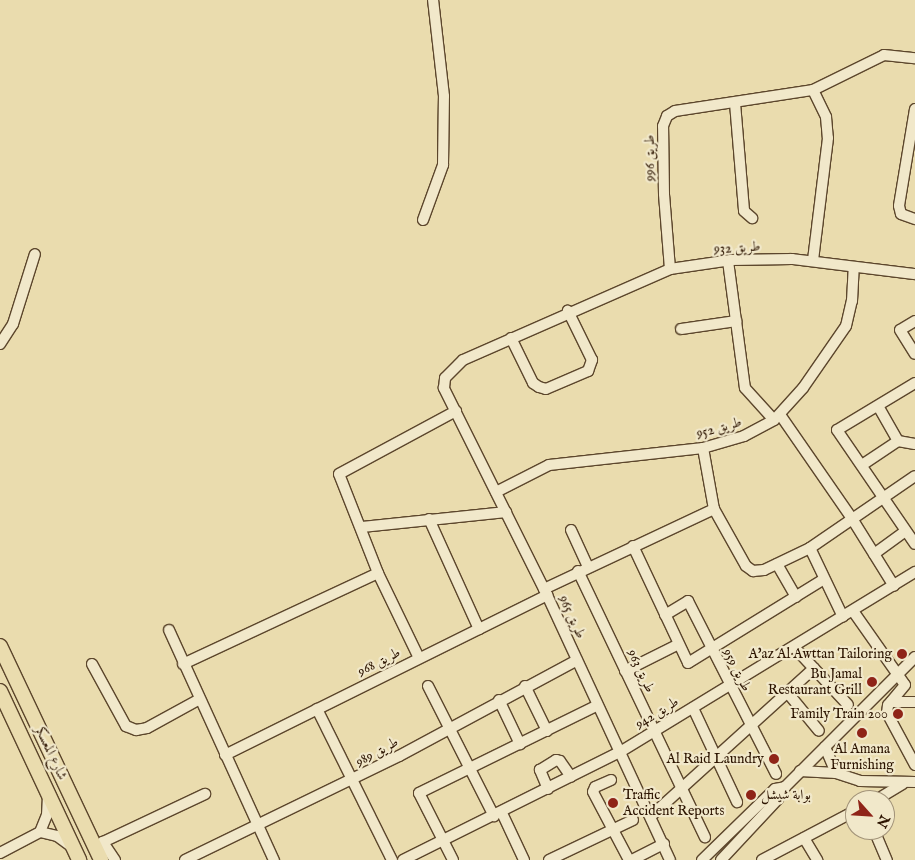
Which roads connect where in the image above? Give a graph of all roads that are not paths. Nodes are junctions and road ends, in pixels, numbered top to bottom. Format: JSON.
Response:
{"nodes":[{"id":1,"x":433,"y":0,"type":"edge"},
{"id":2,"x":915,"y":58,"type":"edge"},
{"id":3,"x":813,"y":90,"type":"junction"},
{"id":4,"x":735,"y":103,"type":"junction"},
{"id":5,"x":915,"y":110,"type":"edge"},
{"id":6,"x":752,"y":218,"type":"dead end"},
{"id":7,"x":915,"y":219,"type":"edge"},
{"id":8,"x":423,"y":220,"type":"dead end"},
{"id":9,"x":35,"y":254,"type":"dead end"},
{"id":10,"x":813,"y":260,"type":"junction"},
{"id":11,"x":728,"y":261,"type":"junction"},
{"id":12,"x":854,"y":267,"type":"junction"},
{"id":13,"x":670,"y":270,"type":"junction"},
{"id":14,"x":915,"y":274,"type":"edge"},
{"id":15,"x":568,"y":311,"type":"junction"},
{"id":16,"x":915,"y":320,"type":"edge"},
{"id":17,"x":736,"y":321,"type":"junction"},
{"id":18,"x":681,"y":329,"type":"dead end"},
{"id":19,"x":511,"y":338,"type":"junction"},
{"id":20,"x":0,"y":344,"type":"edge"},
{"id":21,"x":915,"y":354,"type":"edge"},
{"id":22,"x":915,"y":383,"type":"edge"},
{"id":23,"x":448,"y":396,"type":"joint"},
{"id":24,"x":878,"y":406,"type":"junction"},
{"id":25,"x":456,"y":411,"type":"junction"},
{"id":26,"x":777,"y":418,"type":"junction"},
{"id":27,"x":898,"y":441,"type":"junction"},
{"id":28,"x":915,"y":444,"type":"edge"},
{"id":29,"x":703,"y":448,"type":"junction"},
{"id":30,"x":862,"y":465,"type":"junction"},
{"id":31,"x":915,"y":476,"type":"edge"},
{"id":32,"x":496,"y":492,"type":"junction"},
{"id":33,"x":884,"y":498,"type":"junction"},
{"id":34,"x":714,"y":509,"type":"junction"},
{"id":35,"x":506,"y":512,"type":"junction"},
{"id":36,"x":851,"y":517,"type":"junction"},
{"id":37,"x":429,"y":519,"type":"junction"},
{"id":38,"x":362,"y":527,"type":"junction"},
{"id":39,"x":571,"y":530,"type":"dead end"},
{"id":40,"x":906,"y":531,"type":"junction"},
{"id":41,"x":915,"y":544,"type":"edge"},
{"id":42,"x":633,"y":546,"type":"junction"},
{"id":43,"x":810,"y":548,"type":"junction"},
{"id":44,"x":874,"y":554,"type":"junction"},
{"id":45,"x":777,"y":564,"type":"junction"},
{"id":46,"x":583,"y":569,"type":"junction"},
{"id":47,"x":915,"y":572,"type":"edge"},
{"id":48,"x":378,"y":573,"type":"junction"},
{"id":49,"x":824,"y":579,"type":"junction"},
{"id":50,"x":894,"y":586,"type":"junction"},
{"id":51,"x":545,"y":592,"type":"junction"},
{"id":52,"x":796,"y":597,"type":"junction"},
{"id":53,"x":853,"y":611,"type":"junction"},
{"id":54,"x":665,"y":615,"type":"junction"},
{"id":55,"x":843,"y":617,"type":"junction"},
{"id":56,"x":479,"y":628,"type":"junction"},
{"id":57,"x":169,"y":630,"type":"dead end"},
{"id":58,"x":679,"y":644,"type":"junction"},
{"id":59,"x":0,"y":646,"type":"edge"},
{"id":60,"x":794,"y":647,"type":"junction"},
{"id":61,"x":711,"y":649,"type":"junction"},
{"id":62,"x":915,"y":657,"type":"edge"},
{"id":63,"x":419,"y":658,"type":"junction"},
{"id":64,"x":577,"y":660,"type":"junction"},
{"id":65,"x":92,"y":664,"type":"dead end"},
{"id":66,"x":183,"y":664,"type":"junction"},
{"id":67,"x":814,"y":668,"type":"junction"},
{"id":68,"x":626,"y":671,"type":"junction"},
{"id":69,"x":894,"y":678,"type":"junction"},
{"id":70,"x":428,"y":686,"type":"dead end"},
{"id":71,"x":525,"y":686,"type":"junction"},
{"id":72,"x":730,"y":686,"type":"junction"},
{"id":73,"x":0,"y":691,"type":"edge"},
{"id":74,"x":787,"y":692,"type":"junction"},
{"id":75,"x":198,"y":700,"type":"junction"},
{"id":76,"x":500,"y":700,"type":"junction"},
{"id":77,"x":891,"y":702,"type":"junction"},
{"id":78,"x":915,"y":702,"type":"edge"},
{"id":79,"x":598,"y":705,"type":"junction"},
{"id":80,"x":848,"y":705,"type":"dead end"},
{"id":81,"x":693,"y":708,"type":"junction"},
{"id":82,"x":317,"y":709,"type":"junction"},
{"id":83,"x":750,"y":725,"type":"junction"},
{"id":84,"x":450,"y":726,"type":"junction"},
{"id":85,"x":654,"y":730,"type":"junction"},
{"id":86,"x":547,"y":731,"type":"junction"},
{"id":87,"x":819,"y":731,"type":"dead end"},
{"id":88,"x":520,"y":744,"type":"junction"},
{"id":89,"x":825,"y":747,"type":"junction"},
{"id":90,"x":620,"y":752,"type":"junction"},
{"id":91,"x":225,"y":755,"type":"junction"},
{"id":92,"x":716,"y":756,"type":"junction"},
{"id":93,"x":915,"y":765,"type":"edge"},
{"id":94,"x":471,"y":766,"type":"junction"},
{"id":95,"x":800,"y":771,"type":"junction"},
{"id":96,"x":836,"y":773,"type":"junction"},
{"id":97,"x":776,"y":774,"type":"dead end"},
{"id":98,"x":571,"y":777,"type":"junction"},
{"id":99,"x":611,"y":780,"type":"dead end"},
{"id":100,"x":351,"y":781,"type":"junction"},
{"id":101,"x":915,"y":782,"type":"edge"},
{"id":102,"x":904,"y":783,"type":"junction"},
{"id":103,"x":681,"y":787,"type":"junction"},
{"id":104,"x":785,"y":787,"type":"junction"},
{"id":105,"x":548,"y":789,"type":"junction"},
{"id":106,"x":892,"y":790,"type":"edge"},
{"id":107,"x":48,"y":793,"type":"junction"},
{"id":108,"x":205,"y":794,"type":"dead end"},
{"id":109,"x":737,"y":802,"type":"dead end"},
{"id":110,"x":498,"y":814,"type":"junction"},
{"id":111,"x":651,"y":816,"type":"junction"},
{"id":112,"x":845,"y":816,"type":"edge"},
{"id":113,"x":633,"y":820,"type":"dead end"},
{"id":114,"x":257,"y":825,"type":"junction"},
{"id":115,"x":613,"y":829,"type":"junction"},
{"id":116,"x":40,"y":832,"type":"junction"},
{"id":117,"x":705,"y":837,"type":"dead end"},
{"id":118,"x":804,"y":838,"type":"junction"},
{"id":119,"x":444,"y":840,"type":"junction"},
{"id":120,"x":879,"y":840,"type":"edge"},
{"id":121,"x":667,"y":852,"type":"edge"},
{"id":122,"x":0,"y":853,"type":"edge"},
{"id":123,"x":77,"y":854,"type":"edge"},
{"id":124,"x":101,"y":860,"type":"edge"},
{"id":125,"x":115,"y":860,"type":"edge"},
{"id":126,"x":185,"y":860,"type":"edge"},
{"id":127,"x":274,"y":860,"type":"edge"},
{"id":128,"x":392,"y":860,"type":"edge"},
{"id":129,"x":403,"y":860,"type":"edge"},
{"id":130,"x":453,"y":860,"type":"edge"},
{"id":131,"x":524,"y":860,"type":"edge"},
{"id":132,"x":550,"y":860,"type":"edge"},
{"id":133,"x":630,"y":860,"type":"edge"},
{"id":134,"x":676,"y":860,"type":"edge"},
{"id":135,"x":702,"y":860,"type":"edge"},
{"id":136,"x":721,"y":860,"type":"edge"},
{"id":137,"x":762,"y":860,"type":"edge"},
{"id":138,"x":817,"y":860,"type":"edge"},
{"id":139,"x":888,"y":860,"type":"edge"}],
"edges":[{"from":1,"to":8,"type":"street"},
{"from":2,"to":3,"type":"street","name":"طريق 996"},
{"from":3,"to":4,"type":"street","name":"طريق 996"},
{"from":3,"to":10,"type":"street"},
{"from":4,"to":6,"type":"street"},
{"from":4,"to":13,"type":"street","name":"طريق 996"},
{"from":5,"to":7,"type":"street"},
{"from":9,"to":20,"type":"street"},
{"from":10,"to":11,"type":"street","name":"طريق 932"},
{"from":10,"to":12,"type":"street","name":"طريق 932"},
{"from":11,"to":13,"type":"street","name":"طريق 932"},
{"from":11,"to":17,"type":"street"},
{"from":12,"to":14,"type":"street","name":"طريق 932"},
{"from":12,"to":26,"type":"street","name":"طريق 952"},
{"from":13,"to":15,"type":"street","name":"طريق 932"},
{"from":15,"to":19,"type":"street","name":"طريق 932"},
{"from":15,"to":19,"type":"street"},
{"from":16,"to":21,"type":"street"},
{"from":17,"to":18,"type":"street"},
{"from":17,"to":26,"type":"street"},
{"from":19,"to":23,"type":"street","name":"طريق 932"},
{"from":22,"to":24,"type":"street"},
{"from":23,"to":25,"type":"street","name":"طريق 965"},
{"from":24,"to":27,"type":"street"},
{"from":24,"to":30,"type":"street"},
{"from":25,"to":32,"type":"street","name":"طريق 965"},
{"from":25,"to":38,"type":"street"},
{"from":26,"to":29,"type":"street","name":"طريق 952"},
{"from":26,"to":36,"type":"street"},
{"from":27,"to":28,"type":"street"},
{"from":27,"to":30,"type":"street"},
{"from":29,"to":32,"type":"street","name":"طريق 952"},
{"from":29,"to":34,"type":"street"},
{"from":30,"to":33,"type":"street"},
{"from":31,"to":33,"type":"street"},
{"from":32,"to":35,"type":"street","name":"طريق 965"},
{"from":33,"to":36,"type":"street"},
{"from":33,"to":40,"type":"street"},
{"from":34,"to":42,"type":"street","name":"طريق 968"},
{"from":34,"to":45,"type":"street"},
{"from":35,"to":37,"type":"street"},
{"from":35,"to":51,"type":"street","name":"طريق 965"},
{"from":36,"to":43,"type":"street"},
{"from":36,"to":44,"type":"street"},
{"from":37,"to":38,"type":"street"},
{"from":37,"to":56,"type":"street"},
{"from":38,"to":48,"type":"street"},
{"from":39,"to":46,"type":"street","name":"طريق 963"},
{"from":40,"to":41,"type":"street"},
{"from":40,"to":44,"type":"street"},
{"from":42,"to":46,"type":"street","name":"طريق 968"},
{"from":42,"to":54,"type":"street"},
{"from":43,"to":45,"type":"street"},
{"from":43,"to":49,"type":"street"},
{"from":44,"to":50,"type":"street"},
{"from":45,"to":52,"type":"street"},
{"from":46,"to":51,"type":"street","name":"طريق 968"},
{"from":46,"to":68,"type":"street","name":"طريق 963"},
{"from":47,"to":50,"type":"street","name":"طريق 942"},
{"from":48,"to":63,"type":"street"},
{"from":48,"to":66,"type":"street"},
{"from":49,"to":52,"type":"street"},
{"from":49,"to":55,"type":"street"},
{"from":50,"to":53,"type":"street","name":"طريق 942"},
{"from":51,"to":56,"type":"street","name":"طريق 968"},
{"from":51,"to":64,"type":"street","name":"طريق 965"},
{"from":52,"to":61,"type":"street"},
{"from":53,"to":55,"type":"street","name":"طريق 942"},
{"from":53,"to":69,"type":"street"},
{"from":54,"to":58,"type":"street"},
{"from":54,"to":61,"type":"street","name":"طريق 959"},
{"from":55,"to":60,"type":"street","name":"طريق 942"},
{"from":56,"to":63,"type":"street","name":"طريق 968"},
{"from":57,"to":66,"type":"street"},
{"from":58,"to":61,"type":"street"},
{"from":58,"to":68,"type":"street"},
{"from":59,"to":124,"type":"main road","name":"شارع المعسكر"},
{"from":60,"to":67,"type":"street"},
{"from":60,"to":72,"type":"street","name":"طريق 942"},
{"from":61,"to":72,"type":"street","name":"طريق 959"},
{"from":62,"to":69,"type":"street"},
{"from":63,"to":82,"type":"street","name":"طريق 968"},
{"from":64,"to":71,"type":"street","name":"طريق 989"},
{"from":64,"to":79,"type":"street","name":"طريق 965"},
{"from":65,"to":75,"type":"street"},
{"from":66,"to":75,"type":"street"},
{"from":67,"to":74,"type":"street"},
{"from":67,"to":80,"type":"street"},
{"from":68,"to":85,"type":"street","name":"طريق 963"},
{"from":69,"to":77,"type":"street"},
{"from":69,"to":89,"type":"street"},
{"from":70,"to":84,"type":"street"},
{"from":71,"to":76,"type":"street","name":"طريق 989"},
{"from":71,"to":86,"type":"street"},
{"from":72,"to":81,"type":"street","name":"طريق 942"},
{"from":72,"to":83,"type":"street","name":"طريق 959"},
{"from":73,"to":107,"type":"main road","name":"شارع المعسكر"},
{"from":74,"to":83,"type":"street"},
{"from":74,"to":87,"type":"street"},
{"from":75,"to":91,"type":"street"},
{"from":76,"to":84,"type":"street","name":"طريق 989"},
{"from":76,"to":88,"type":"street"},
{"from":77,"to":78,"type":"street"},
{"from":77,"to":93,"type":"street"},
{"from":79,"to":86,"type":"street"},
{"from":79,"to":90,"type":"street","name":"طريق 965"},
{"from":81,"to":85,"type":"street","name":"طريق 942"},
{"from":81,"to":92,"type":"street"},
{"from":82,"to":91,"type":"street","name":"طريق 968"},
{"from":82,"to":100,"type":"street"},
{"from":83,"to":92,"type":"street"},
{"from":83,"to":97,"type":"street","name":"طريق 959"},
{"from":84,"to":94,"type":"street"},
{"from":84,"to":100,"type":"street","name":"طريق 989"},
{"from":85,"to":90,"type":"street","name":"طريق 942"},
{"from":85,"to":103,"type":"street","name":"طريق 963"},
{"from":86,"to":88,"type":"street"},
{"from":88,"to":94,"type":"street"},
{"from":89,"to":95,"type":"street"},
{"from":89,"to":96,"type":"street"},
{"from":90,"to":98,"type":"street","name":"طريق 942"},
{"from":90,"to":111,"type":"street","name":"طريق 965"},
{"from":91,"to":114,"type":"street"},
{"from":92,"to":103,"type":"street"},
{"from":92,"to":109,"type":"street"},
{"from":94,"to":110,"type":"street"},
{"from":94,"to":119,"type":"street"},
{"from":95,"to":96,"type":"street"},
{"from":95,"to":104,"type":"street"},
{"from":96,"to":102,"type":"street"},
{"from":98,"to":105,"type":"street","name":"طريق 942"},
{"from":98,"to":105,"type":"street"},
{"from":99,"to":115,"type":"street"},
{"from":100,"to":114,"type":"street","name":"طريق 989"},
{"from":100,"to":128,"type":"street"},
{"from":101,"to":102,"type":"street"},
{"from":102,"to":106,"type":"street"},
{"from":103,"to":111,"type":"street"},
{"from":103,"to":117,"type":"street","name":"طريق 963"},
{"from":104,"to":135,"type":"street"},
{"from":104,"to":136,"type":"street"},
{"from":105,"to":110,"type":"street","name":"طريق 942"},
{"from":107,"to":116,"type":"street"},
{"from":107,"to":123,"type":"main road","name":"شارع المعسكر"},
{"from":108,"to":125,"type":"street"},
{"from":110,"to":119,"type":"street","name":"طريق 942"},
{"from":110,"to":131,"type":"street"},
{"from":111,"to":121,"type":"street","name":"طريق 965"},
{"from":112,"to":118,"type":"street"},
{"from":113,"to":115,"type":"street"},
{"from":114,"to":126,"type":"street","name":"طريق 989"},
{"from":114,"to":127,"type":"street"},
{"from":115,"to":132,"type":"street"},
{"from":115,"to":133,"type":"street"},
{"from":116,"to":122,"type":"street"},
{"from":116,"to":123,"type":"street"},
{"from":118,"to":137,"type":"street"},
{"from":118,"to":138,"type":"street"},
{"from":119,"to":129,"type":"street","name":"طريق 942"},
{"from":119,"to":130,"type":"street"},
{"from":120,"to":139,"type":"street"},
{"from":121,"to":133,"type":"street"},
{"from":121,"to":134,"type":"street","name":"طريق 965"}]}
